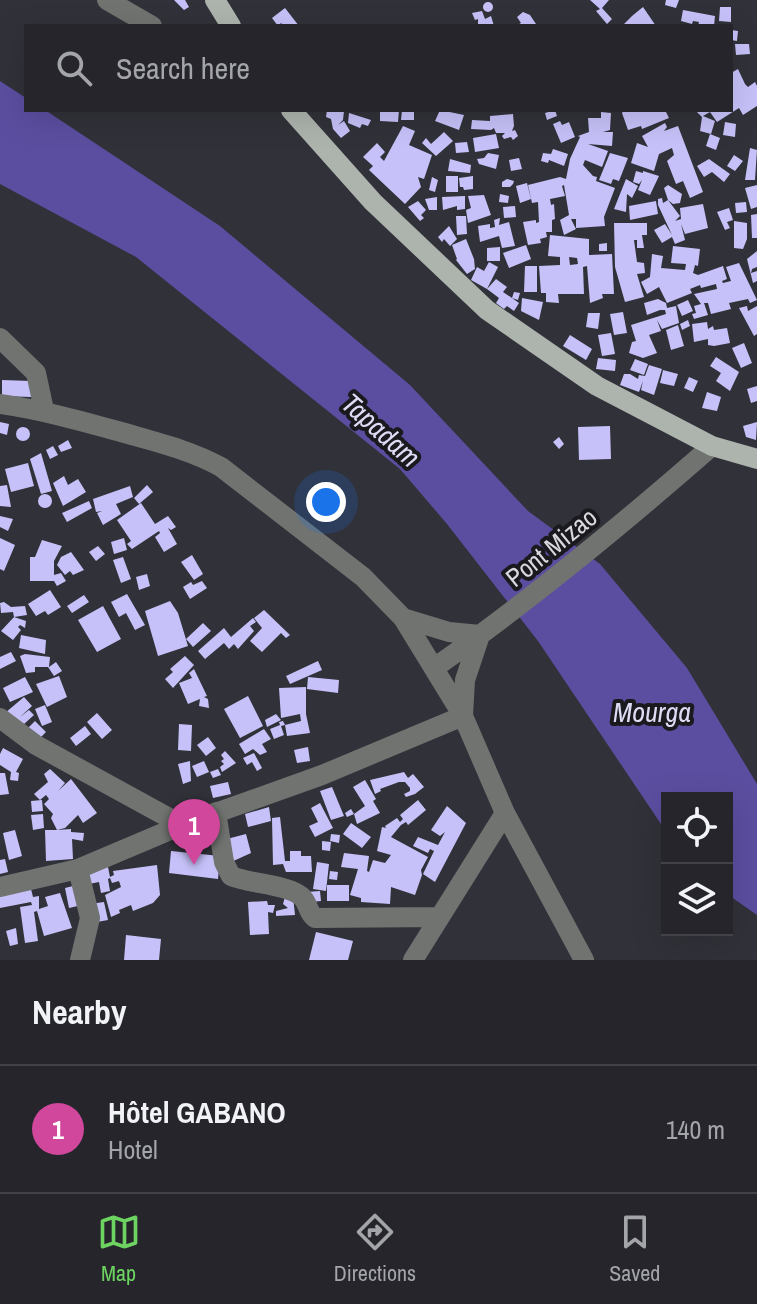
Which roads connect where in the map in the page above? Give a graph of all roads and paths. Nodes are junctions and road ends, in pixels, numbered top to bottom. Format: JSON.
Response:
{"nodes":[{"id":1,"x":107,"y":0,"type":"edge"},
{"id":2,"x":215,"y":0,"type":"edge"},
{"id":3,"x":149,"y":24,"type":"edge"},
{"id":4,"x":230,"y":24,"type":"edge"},
{"id":5,"x":293,"y":112,"type":"edge"},
{"id":6,"x":0,"y":338,"type":"edge"},
{"id":7,"x":0,"y":404,"type":"edge"},
{"id":8,"x":44,"y":410,"type":"junction"},
{"id":9,"x":712,"y":446,"type":"junction"},
{"id":10,"x":757,"y":459,"type":"edge"},
{"id":11,"x":403,"y":618,"type":"junction"},
{"id":12,"x":487,"y":630,"type":"junction"},
{"id":13,"x":434,"y":668,"type":"junction"},
{"id":14,"x":463,"y":716,"type":"junction"},
{"id":15,"x":0,"y":718,"type":"edge"},
{"id":16,"x":216,"y":812,"type":"junction"},
{"id":17,"x":505,"y":813,"type":"junction"},
{"id":18,"x":182,"y":825,"type":"junction"},
{"id":19,"x":78,"y":869,"type":"junction"},
{"id":20,"x":0,"y":887,"type":"edge"},
{"id":21,"x":438,"y":917,"type":"junction"},
{"id":22,"x":80,"y":960,"type":"edge"},
{"id":23,"x":413,"y":960,"type":"edge"},
{"id":24,"x":584,"y":960,"type":"edge"}],
"edges":[{"from":1,"to":3,"type":"street"},
{"from":2,"to":4,"type":"main road"},
{"from":5,"to":9,"type":"main road"},
{"from":6,"to":8,"type":"street"},
{"from":7,"to":8,"type":"street"},
{"from":8,"to":11,"type":"street"},
{"from":9,"to":10,"type":"main road"},
{"from":9,"to":12,"type":"street","name":"Pont Mizao"},
{"from":11,"to":12,"type":"street"},
{"from":11,"to":13,"type":"street"},
{"from":12,"to":13,"type":"street","name":"Pont Mizao"},
{"from":12,"to":14,"type":"street"},
{"from":13,"to":14,"type":"street"},
{"from":14,"to":16,"type":"street"},
{"from":14,"to":17,"type":"street"},
{"from":15,"to":18,"type":"street"},
{"from":16,"to":18,"type":"street"},
{"from":16,"to":21,"type":"street"},
{"from":17,"to":21,"type":"street"},
{"from":17,"to":24,"type":"street"},
{"from":18,"to":19,"type":"street"},
{"from":19,"to":20,"type":"street"},
{"from":19,"to":22,"type":"street"},
{"from":21,"to":23,"type":"street"}]}
